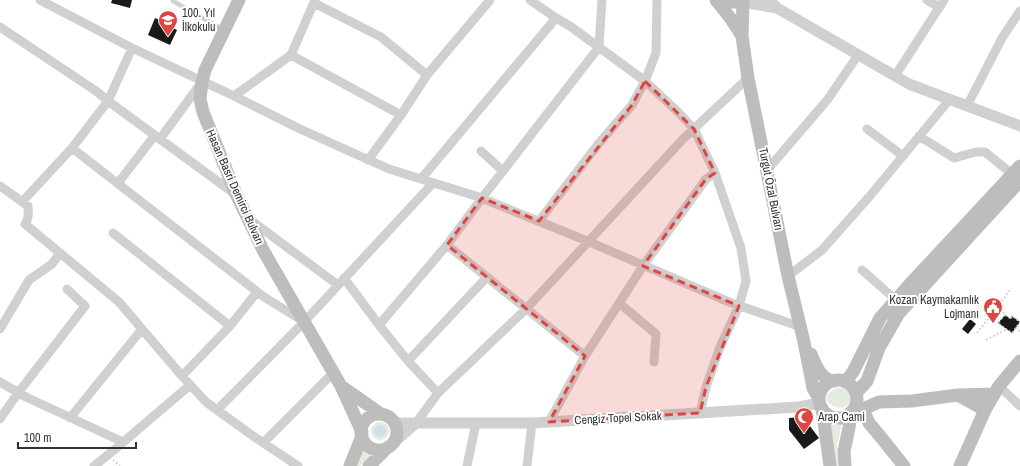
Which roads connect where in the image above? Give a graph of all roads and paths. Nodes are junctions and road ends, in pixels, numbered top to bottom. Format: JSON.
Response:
{"nodes":[{"id":1,"x":40,"y":0,"type":"edge"},
{"id":2,"x":239,"y":0,"type":"edge"},
{"id":3,"x":490,"y":0,"type":"edge"},
{"id":4,"x":530,"y":0,"type":"edge"},
{"id":5,"x":602,"y":0,"type":"edge"},
{"id":6,"x":657,"y":0,"type":"edge"},
{"id":7,"x":716,"y":0,"type":"edge"},
{"id":8,"x":725,"y":0,"type":"edge"},
{"id":9,"x":927,"y":0,"type":"edge"},
{"id":10,"x":173,"y":1,"type":"dead end"},
{"id":11,"x":314,"y":1,"type":"edge"},
{"id":12,"x":743,"y":1,"type":"edge"},
{"id":13,"x":773,"y":4,"type":"edge"},
{"id":14,"x":942,"y":4,"type":"edge"},
{"id":15,"x":1020,"y":11,"type":"edge"},
{"id":16,"x":556,"y":18,"type":"junction"},
{"id":17,"x":0,"y":27,"type":"edge"},
{"id":18,"x":224,"y":30,"type":"junction"},
{"id":19,"x":742,"y":36,"type":"junction"},
{"id":20,"x":599,"y":47,"type":"junction"},
{"id":21,"x":132,"y":48,"type":"junction"},
{"id":22,"x":858,"y":54,"type":"junction"},
{"id":23,"x":291,"y":55,"type":"junction"},
{"id":24,"x":427,"y":75,"type":"junction"},
{"id":25,"x":895,"y":76,"type":"junction"},
{"id":26,"x":748,"y":78,"type":"junction"},
{"id":27,"x":645,"y":81,"type":"junction"},
{"id":28,"x":202,"y":82,"type":"junction"},
{"id":29,"x":234,"y":96,"type":"junction"},
{"id":30,"x":950,"y":99,"type":"junction"},
{"id":31,"x":108,"y":101,"type":"junction"},
{"id":32,"x":967,"y":106,"type":"junction"},
{"id":33,"x":401,"y":115,"type":"junction"},
{"id":34,"x":1020,"y":126,"type":"edge"},
{"id":35,"x":694,"y":129,"type":"junction"},
{"id":36,"x":867,"y":129,"type":"dead end"},
{"id":37,"x":919,"y":136,"type":"junction"},
{"id":38,"x":158,"y":137,"type":"junction"},
{"id":39,"x":72,"y":148,"type":"junction"},
{"id":40,"x":481,"y":151,"type":"dead end"},
{"id":41,"x":903,"y":156,"type":"junction"},
{"id":42,"x":368,"y":160,"type":"junction"},
{"id":43,"x":768,"y":169,"type":"junction"},
{"id":44,"x":503,"y":171,"type":"junction"},
{"id":45,"x":715,"y":173,"type":"junction"},
{"id":46,"x":1018,"y":177,"type":"edge"},
{"id":47,"x":421,"y":179,"type":"junction"},
{"id":48,"x":118,"y":183,"type":"junction"},
{"id":49,"x":433,"y":183,"type":"junction"},
{"id":50,"x":0,"y":186,"type":"edge"},
{"id":51,"x":236,"y":194,"type":"junction"},
{"id":52,"x":482,"y":198,"type":"junction"},
{"id":53,"x":22,"y":202,"type":"junction"},
{"id":54,"x":248,"y":218,"type":"junction"},
{"id":55,"x":539,"y":221,"type":"junction"},
{"id":56,"x":113,"y":233,"type":"dead end"},
{"id":57,"x":588,"y":242,"type":"junction"},
{"id":58,"x":447,"y":245,"type":"junction"},
{"id":59,"x":60,"y":253,"type":"junction"},
{"id":60,"x":644,"y":266,"type":"junction"},
{"id":61,"x":862,"y":270,"type":"dead end"},
{"id":62,"x":788,"y":276,"type":"junction"},
{"id":63,"x":487,"y":277,"type":"junction"},
{"id":64,"x":341,"y":282,"type":"junction"},
{"id":65,"x":67,"y":289,"type":"dead end"},
{"id":66,"x":1011,"y":289,"type":"dead end"},
{"id":67,"x":257,"y":292,"type":"junction"},
{"id":68,"x":896,"y":300,"type":"junction"},
{"id":69,"x":619,"y":303,"type":"junction"},
{"id":70,"x":999,"y":305,"type":"junction"},
{"id":71,"x":739,"y":306,"type":"junction"},
{"id":72,"x":526,"y":309,"type":"junction"},
{"id":73,"x":1005,"y":315,"type":"junction"},
{"id":74,"x":304,"y":322,"type":"junction"},
{"id":75,"x":379,"y":325,"type":"junction"},
{"id":76,"x":230,"y":326,"type":"junction"},
{"id":77,"x":801,"y":327,"type":"junction"},
{"id":78,"x":1015,"y":328,"type":"junction"},
{"id":79,"x":0,"y":329,"type":"edge"},
{"id":80,"x":142,"y":329,"type":"junction"},
{"id":81,"x":1007,"y":329,"type":"junction"},
{"id":82,"x":1020,"y":331,"type":"edge"},
{"id":83,"x":978,"y":333,"type":"dead end"},
{"id":84,"x":986,"y":340,"type":"dead end"},
{"id":85,"x":804,"y":342,"type":"junction"},
{"id":86,"x":585,"y":356,"type":"junction"},
{"id":87,"x":408,"y":361,"type":"junction"},
{"id":88,"x":1020,"y":361,"type":"edge"},
{"id":89,"x":654,"y":362,"type":"dead end"},
{"id":90,"x":333,"y":373,"type":"junction"},
{"id":91,"x":182,"y":376,"type":"junction"},
{"id":92,"x":840,"y":381,"type":"junction"},
{"id":93,"x":0,"y":382,"type":"edge"},
{"id":94,"x":190,"y":385,"type":"junction"},
{"id":95,"x":341,"y":386,"type":"junction"},
{"id":96,"x":996,"y":390,"type":"junction"},
{"id":97,"x":18,"y":393,"type":"junction"},
{"id":98,"x":438,"y":393,"type":"junction"},
{"id":99,"x":958,"y":395,"type":"junction"},
{"id":100,"x":856,"y":403,"type":"junction"},
{"id":101,"x":820,"y":404,"type":"junction"},
{"id":102,"x":1020,"y":406,"type":"edge"},
{"id":103,"x":217,"y":410,"type":"junction"},
{"id":104,"x":984,"y":410,"type":"junction"},
{"id":105,"x":700,"y":413,"type":"junction"},
{"id":106,"x":381,"y":414,"type":"junction"},
{"id":107,"x":70,"y":418,"type":"junction"},
{"id":108,"x":0,"y":419,"type":"edge"},
{"id":109,"x":549,"y":422,"type":"junction"},
{"id":110,"x":395,"y":423,"type":"junction"},
{"id":111,"x":416,"y":423,"type":"junction"},
{"id":112,"x":476,"y":423,"type":"junction"},
{"id":113,"x":532,"y":423,"type":"junction"},
{"id":114,"x":362,"y":434,"type":"junction"},
{"id":115,"x":123,"y":442,"type":"junction"},
{"id":116,"x":263,"y":443,"type":"junction"},
{"id":117,"x":390,"y":445,"type":"junction"},
{"id":118,"x":94,"y":466,"type":"edge"},
{"id":119,"x":298,"y":466,"type":"edge"},
{"id":120,"x":350,"y":466,"type":"edge"},
{"id":121,"x":369,"y":466,"type":"edge"},
{"id":122,"x":467,"y":466,"type":"edge"},
{"id":123,"x":527,"y":466,"type":"edge"},
{"id":124,"x":830,"y":466,"type":"edge"},
{"id":125,"x":845,"y":466,"type":"edge"},
{"id":126,"x":904,"y":466,"type":"edge"},
{"id":127,"x":960,"y":466,"type":"edge"}],
"edges":[{"from":1,"to":21,"type":"street"},
{"from":2,"to":18,"type":"main road","name":"Hasan Basri Demirci Bulvarı"},
{"from":3,"to":24,"type":"street"},
{"from":4,"to":16,"type":"street"},
{"from":5,"to":20,"type":"street"},
{"from":6,"to":27,"type":"street"},
{"from":7,"to":19,"type":"main road","name":"Turgut Özal Bulvarı"},
{"from":8,"to":12,"type":"main road"},
{"from":9,"to":14,"type":"street"},
{"from":10,"to":18,"type":"lane"},
{"from":11,"to":23,"type":"street"},
{"from":11,"to":24,"type":"street"},
{"from":12,"to":13,"type":"street"},
{"from":12,"to":19,"type":"main road","name":"Turgut Özal Bulvarı"},
{"from":13,"to":22,"type":"street"},
{"from":14,"to":25,"type":"street"},
{"from":15,"to":32,"type":"street"},
{"from":16,"to":20,"type":"street"},
{"from":16,"to":47,"type":"street"},
{"from":17,"to":31,"type":"street"},
{"from":18,"to":28,"type":"main road","name":"Hasan Basri Demirci Bulvarı"},
{"from":19,"to":26,"type":"main road","name":"Turgut Özal Bulvarı"},
{"from":20,"to":27,"type":"street"},
{"from":20,"to":44,"type":"street"},
{"from":21,"to":28,"type":"street"},
{"from":21,"to":31,"type":"street"},
{"from":22,"to":25,"type":"street"},
{"from":22,"to":43,"type":"street"},
{"from":23,"to":29,"type":"street"},
{"from":23,"to":33,"type":"street"},
{"from":24,"to":33,"type":"street"},
{"from":25,"to":30,"type":"street"},
{"from":26,"to":35,"type":"street"},
{"from":26,"to":43,"type":"main road","name":"Turgut Özal Bulvarı"},
{"from":27,"to":35,"type":"street"},
{"from":27,"to":55,"type":"street"},
{"from":28,"to":29,"type":"street"},
{"from":28,"to":38,"type":"street"},
{"from":28,"to":51,"type":"main road","name":"Hasan Basri Demirci Bulvarı"},
{"from":29,"to":42,"type":"street"},
{"from":30,"to":32,"type":"street"},
{"from":30,"to":37,"type":"street"},
{"from":31,"to":38,"type":"street"},
{"from":31,"to":39,"type":"street"},
{"from":32,"to":34,"type":"street"},
{"from":33,"to":42,"type":"street"},
{"from":35,"to":45,"type":"street"},
{"from":35,"to":57,"type":"street"},
{"from":36,"to":41,"type":"street"},
{"from":37,"to":41,"type":"street"},
{"from":37,"to":46,"type":"street"},
{"from":38,"to":48,"type":"street"},
{"from":38,"to":51,"type":"street"},
{"from":39,"to":48,"type":"street"},
{"from":39,"to":53,"type":"street"},
{"from":40,"to":44,"type":"street"},
{"from":41,"to":62,"type":"street"},
{"from":42,"to":47,"type":"street"},
{"from":43,"to":62,"type":"main road","name":"Turgut Özal Bulvarı"},
{"from":44,"to":52,"type":"street"},
{"from":45,"to":60,"type":"street"},
{"from":45,"to":71,"type":"street"},
{"from":46,"to":68,"type":"main road"},
{"from":46,"to":100,"type":"main road"},
{"from":47,"to":49,"type":"street"},
{"from":48,"to":67,"type":"street"},
{"from":49,"to":52,"type":"street"},
{"from":49,"to":64,"type":"street"},
{"from":50,"to":53,"type":"street"},
{"from":51,"to":54,"type":"main road","name":"Hasan Basri Demirci Bulvarı"},
{"from":52,"to":55,"type":"street"},
{"from":52,"to":58,"type":"street"},
{"from":53,"to":59,"type":"street"},
{"from":54,"to":64,"type":"street"},
{"from":54,"to":74,"type":"main road","name":"Hasan Basri Demirci Bulvarı"},
{"from":55,"to":57,"type":"street"},
{"from":56,"to":76,"type":"street"},
{"from":57,"to":60,"type":"street"},
{"from":57,"to":72,"type":"street"},
{"from":58,"to":63,"type":"street"},
{"from":58,"to":75,"type":"street"},
{"from":59,"to":79,"type":"street"},
{"from":59,"to":80,"type":"street"},
{"from":60,"to":69,"type":"street"},
{"from":60,"to":71,"type":"street"},
{"from":61,"to":68,"type":"street"},
{"from":62,"to":77,"type":"main road","name":"Turgut Özal Bulvarı"},
{"from":63,"to":72,"type":"street"},
{"from":63,"to":87,"type":"street"},
{"from":64,"to":74,"type":"street"},
{"from":64,"to":75,"type":"street"},
{"from":65,"to":97,"type":"street"},
{"from":66,"to":70,"type":"path"},
{"from":67,"to":74,"type":"street"},
{"from":67,"to":76,"type":"street"},
{"from":68,"to":92,"type":"main road"},
{"from":69,"to":86,"type":"street"},
{"from":69,"to":89,"type":"street"},
{"from":70,"to":73,"type":"path"},
{"from":70,"to":83,"type":"path"},
{"from":71,"to":77,"type":"street"},
{"from":71,"to":105,"type":"street"},
{"from":72,"to":86,"type":"street"},
{"from":72,"to":98,"type":"street"},
{"from":73,"to":78,"type":"path"},
{"from":73,"to":81,"type":"path"},
{"from":74,"to":90,"type":"main road","name":"Hasan Basri Demirci Bulvarı"},
{"from":74,"to":103,"type":"street"},
{"from":75,"to":87,"type":"street"},
{"from":76,"to":91,"type":"street"},
{"from":77,"to":85,"type":"main road","name":"Turgut Özal Bulvarı"},
{"from":78,"to":81,"type":"path"},
{"from":78,"to":82,"type":"path"},
{"from":80,"to":91,"type":"street"},
{"from":80,"to":107,"type":"street"},
{"from":81,"to":84,"type":"path"},
{"from":85,"to":92,"type":"main road","name":"Turgut Özal Bulvarı"},
{"from":85,"to":101,"type":"main road","name":"Turgut Özal Bulvarı"},
{"from":86,"to":109,"type":"street"},
{"from":87,"to":98,"type":"street"},
{"from":88,"to":96,"type":"main road"},
{"from":90,"to":95,"type":"main road","name":"Hasan Basri Demirci Bulvarı"},
{"from":90,"to":116,"type":"street"},
{"from":91,"to":94,"type":"street"},
{"from":92,"to":100,"type":"main road","name":"Turgut Özal Bulvarı"},
{"from":92,"to":101,"type":"main road"},
{"from":93,"to":97,"type":"street"},
{"from":94,"to":103,"type":"street"},
{"from":94,"to":115,"type":"street"},
{"from":95,"to":106,"type":"main road","name":"Hasan Basri Demirci Bulvarı"},
{"from":95,"to":114,"type":"main road","name":"Hasan Basri Demirci Bulvarı"},
{"from":96,"to":99,"type":"main road"},
{"from":96,"to":102,"type":"street"},
{"from":96,"to":104,"type":"main road"},
{"from":97,"to":107,"type":"street"},
{"from":97,"to":108,"type":"street"},
{"from":98,"to":111,"type":"street"},
{"from":99,"to":100,"type":"main road"},
{"from":99,"to":104,"type":"main road"},
{"from":100,"to":101,"type":"main road"},
{"from":100,"to":125,"type":"main road"},
{"from":100,"to":126,"type":"main road","name":"Turgut Özal Bulvarı"},
{"from":101,"to":105,"type":"street","name":"Cengiz Topel Sokak"},
{"from":101,"to":124,"type":"main road","name":"Turgut Özal Bulvarı"},
{"from":103,"to":116,"type":"street"},
{"from":104,"to":127,"type":"main road"},
{"from":105,"to":109,"type":"street","name":"Cengiz Topel Sokak"},
{"from":106,"to":110,"type":"main road"},
{"from":106,"to":114,"type":"main road"},
{"from":107,"to":115,"type":"street"},
{"from":109,"to":113,"type":"street","name":"Cengiz Topel Sokak"},
{"from":110,"to":111,"type":"street","name":"Cengiz Topel Sokak"},
{"from":110,"to":117,"type":"main road"},
{"from":111,"to":112,"type":"street","name":"Cengiz Topel Sokak"},
{"from":111,"to":117,"type":"street"},
{"from":112,"to":113,"type":"street","name":"Cengiz Topel Sokak"},
{"from":112,"to":122,"type":"street"},
{"from":113,"to":123,"type":"street"},
{"from":114,"to":117,"type":"main road"},
{"from":114,"to":120,"type":"main road"},
{"from":115,"to":118,"type":"street"},
{"from":116,"to":119,"type":"street"},
{"from":117,"to":121,"type":"main road"}]}
